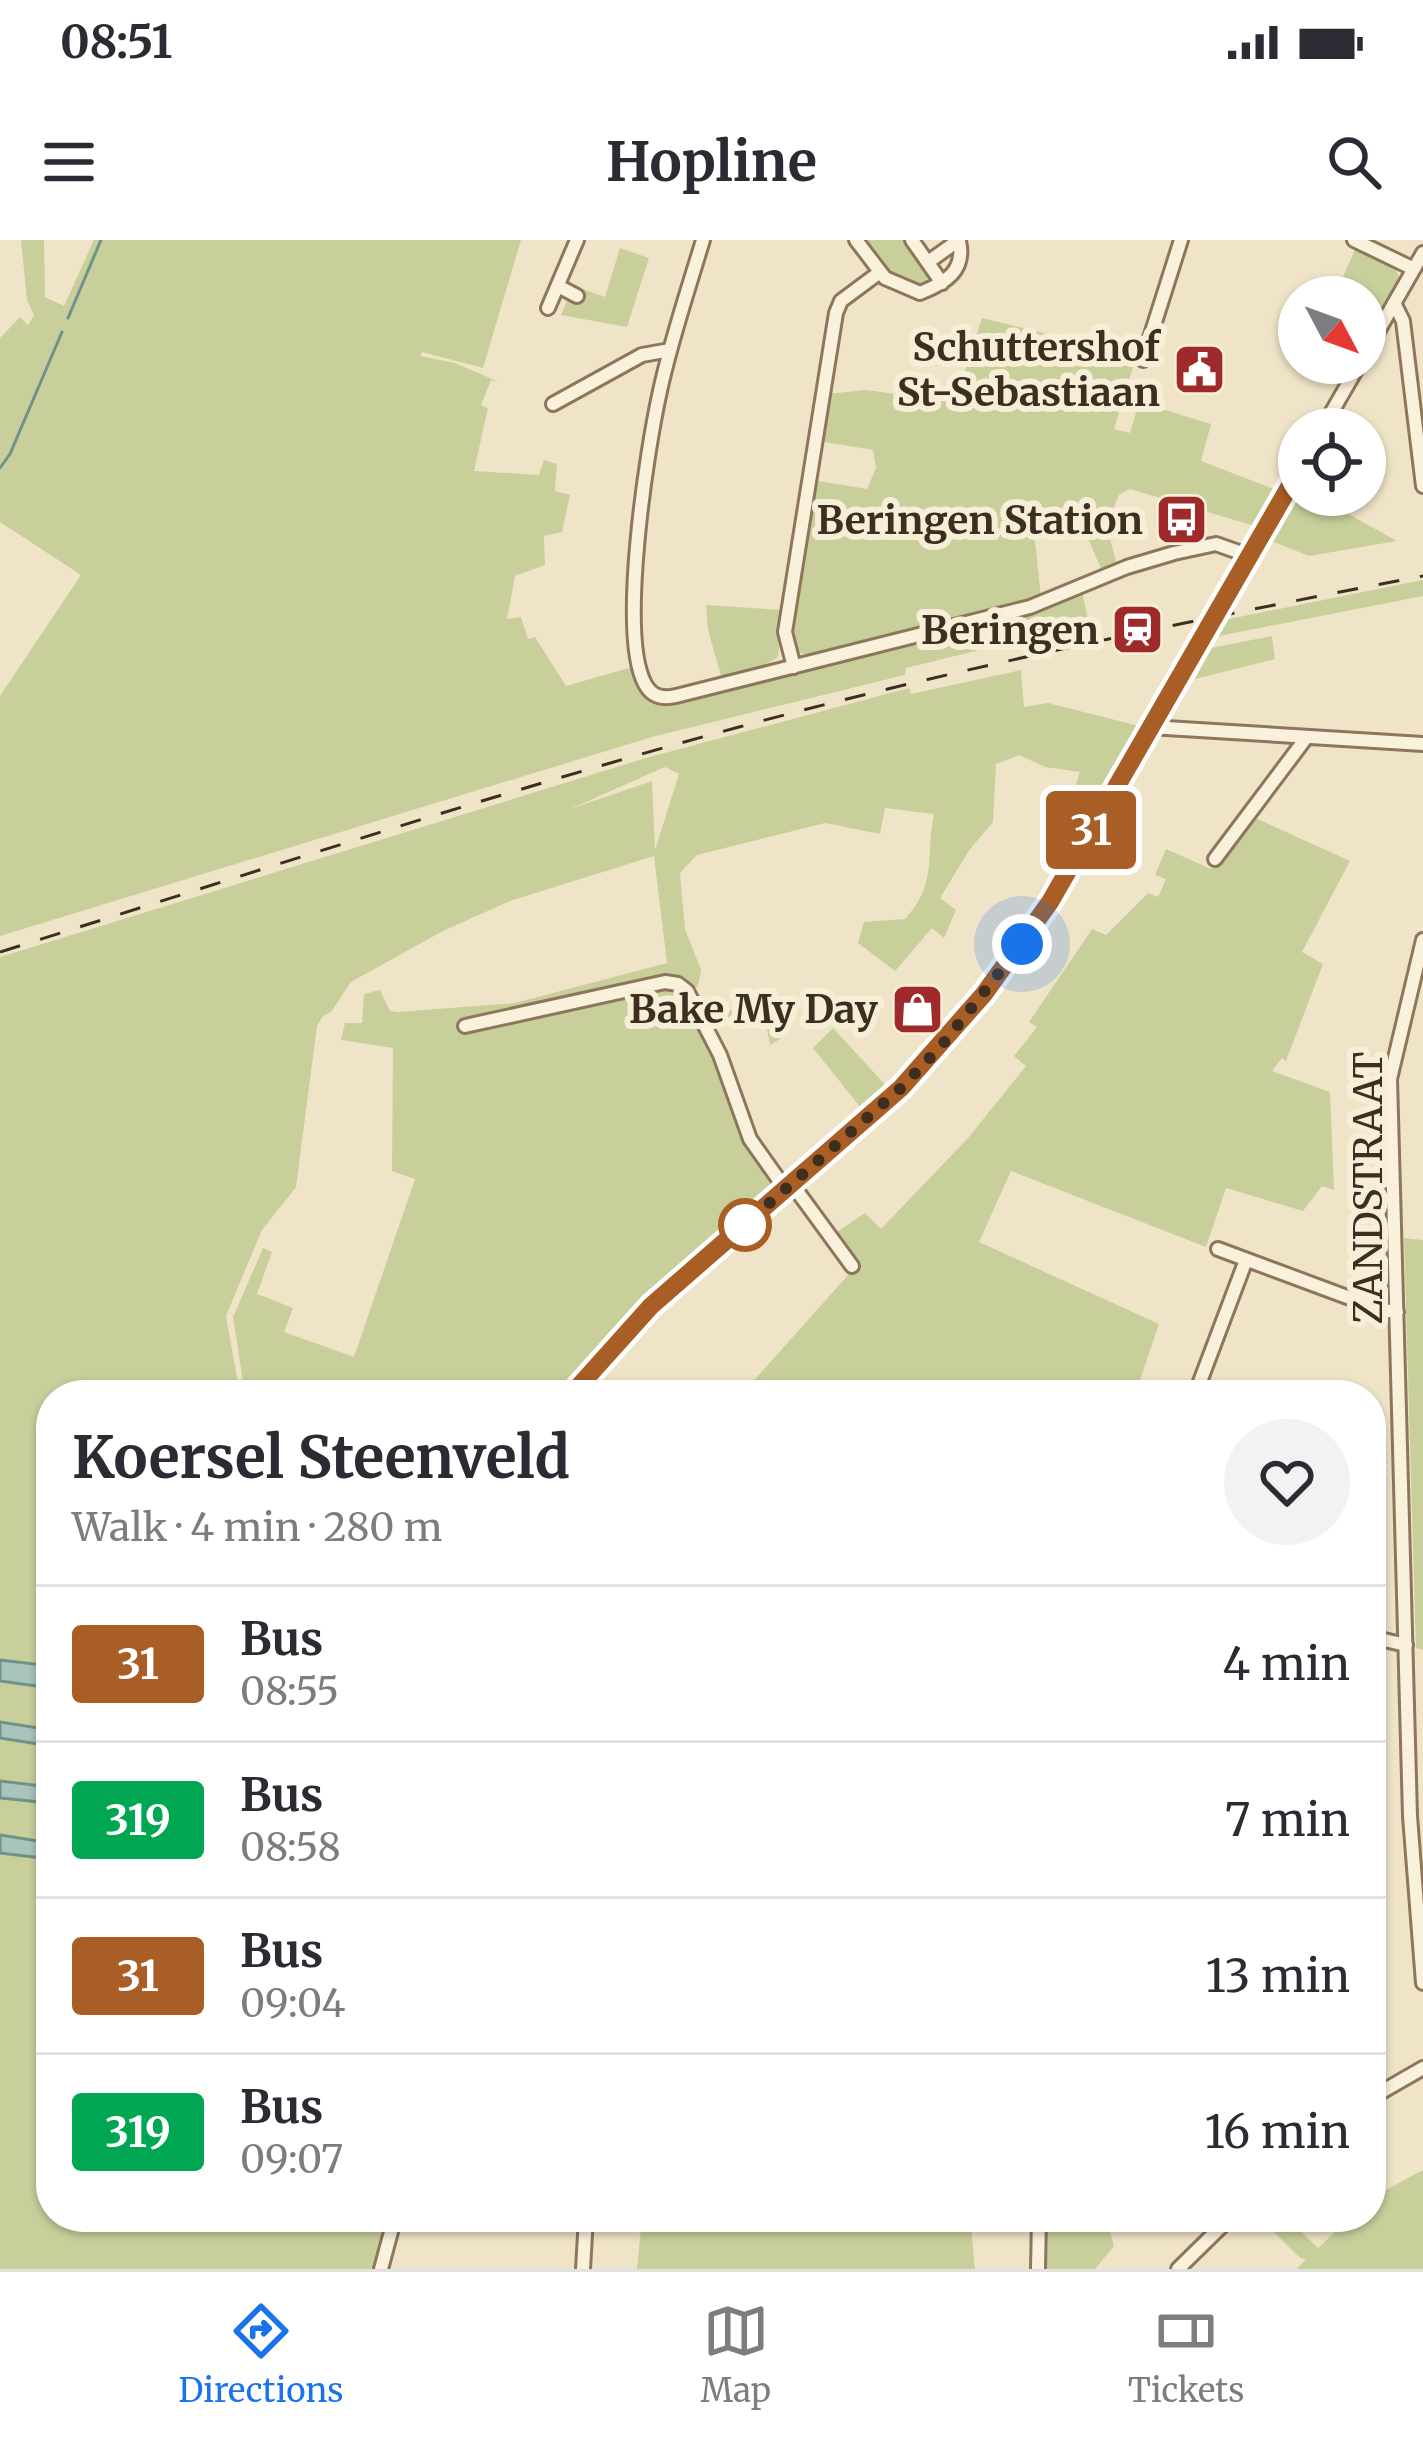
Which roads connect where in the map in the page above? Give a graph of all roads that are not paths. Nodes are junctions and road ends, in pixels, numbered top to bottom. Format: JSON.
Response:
{"nodes":[{"id":1,"x":577,"y":240,"type":"edge"},
{"id":2,"x":703,"y":240,"type":"edge"},
{"id":3,"x":856,"y":240,"type":"edge"},
{"id":4,"x":912,"y":240,"type":"edge"},
{"id":5,"x":959,"y":240,"type":"edge"},
{"id":6,"x":1180,"y":240,"type":"edge"},
{"id":7,"x":1354,"y":240,"type":"edge"},
{"id":8,"x":1423,"y":253,"type":"edge"},
{"id":9,"x":928,"y":262,"type":"junction"},
{"id":10,"x":1414,"y":268,"type":"junction"},
{"id":11,"x":880,"y":272,"type":"junction"},
{"id":12,"x":942,"y":283,"type":"junction"},
{"id":13,"x":558,"y":286,"type":"junction"},
{"id":14,"x":578,"y":296,"type":"dead end"},
{"id":15,"x":1394,"y":303,"type":"junction"},
{"id":16,"x":548,"y":308,"type":"dead end"},
{"id":17,"x":1386,"y":317,"type":"edge"},
{"id":18,"x":670,"y":350,"type":"junction"},
{"id":19,"x":1143,"y":359,"type":"dead end"},
{"id":20,"x":553,"y":404,"type":"dead end"},
{"id":21,"x":1423,"y":487,"type":"edge"},
{"id":22,"x":1278,"y":506,"type":"edge"},
{"id":23,"x":1250,"y":556,"type":"junction"},
{"id":24,"x":794,"y":667,"type":"junction"},
{"id":25,"x":1150,"y":727,"type":"junction"},
{"id":26,"x":1306,"y":738,"type":"junction"},
{"id":27,"x":1423,"y":744,"type":"edge"},
{"id":28,"x":1215,"y":859,"type":"dead end"},
{"id":29,"x":1423,"y":940,"type":"edge"},
{"id":30,"x":465,"y":1026,"type":"dead end"},
{"id":31,"x":789,"y":1187,"type":"junction"},
{"id":32,"x":1218,"y":1249,"type":"dead end"},
{"id":33,"x":1246,"y":1260,"type":"junction"},
{"id":34,"x":852,"y":1266,"type":"dead end"},
{"id":35,"x":1396,"y":1312,"type":"junction"},
{"id":36,"x":584,"y":1380,"type":"edge"},
{"id":37,"x":1201,"y":1380,"type":"edge"},
{"id":38,"x":1386,"y":1643,"type":"edge"},
{"id":39,"x":1406,"y":1650,"type":"junction"},
{"id":40,"x":1423,"y":1657,"type":"edge"},
{"id":41,"x":1423,"y":1983,"type":"edge"},
{"id":42,"x":1423,"y":2068,"type":"edge"},
{"id":43,"x":1386,"y":2089,"type":"edge"},
{"id":44,"x":391,"y":2232,"type":"edge"},
{"id":45,"x":585,"y":2232,"type":"edge"},
{"id":46,"x":1039,"y":2232,"type":"edge"},
{"id":47,"x":1216,"y":2232,"type":"edge"},
{"id":48,"x":381,"y":2269,"type":"edge"},
{"id":49,"x":584,"y":2269,"type":"edge"},
{"id":50,"x":1038,"y":2269,"type":"edge"},
{"id":51,"x":1178,"y":2269,"type":"edge"}],
"edges":[{"from":1,"to":13,"type":"street"},
{"from":2,"to":18,"type":"street"},
{"from":3,"to":11,"type":"street"},
{"from":4,"to":9,"type":"street"},
{"from":5,"to":9,"type":"street"},
{"from":5,"to":12,"type":"street"},
{"from":6,"to":19,"type":"street"},
{"from":7,"to":10,"type":"street"},
{"from":8,"to":10,"type":"street"},
{"from":9,"to":12,"type":"street"},
{"from":10,"to":15,"type":"street"},
{"from":11,"to":12,"type":"street"},
{"from":11,"to":24,"type":"street"},
{"from":13,"to":14,"type":"street"},
{"from":13,"to":16,"type":"street"},
{"from":15,"to":17,"type":"street"},
{"from":15,"to":21,"type":"street"},
{"from":18,"to":20,"type":"street"},
{"from":18,"to":24,"type":"street"},
{"from":22,"to":23,"type":"street"},
{"from":23,"to":24,"type":"street"},
{"from":23,"to":25,"type":"street","bridge":true},
{"from":25,"to":26,"type":"street"},
{"from":25,"to":31,"type":"street"},
{"from":26,"to":27,"type":"street"},
{"from":26,"to":28,"type":"street"},
{"from":29,"to":35,"type":"street","name":"ZANDSTRAAT"},
{"from":30,"to":31,"type":"street"},
{"from":31,"to":34,"type":"street"},
{"from":31,"to":36,"type":"street"},
{"from":32,"to":33,"type":"street"},
{"from":33,"to":35,"type":"street"},
{"from":33,"to":37,"type":"street"},
{"from":35,"to":39,"type":"street","name":"ZANDSTRAAT"},
{"from":38,"to":39,"type":"street"},
{"from":39,"to":40,"type":"street"},
{"from":39,"to":41,"type":"street","name":"ZANDSTRAAT"},
{"from":42,"to":43,"type":"street"},
{"from":44,"to":48,"type":"street"},
{"from":45,"to":49,"type":"street"},
{"from":46,"to":50,"type":"street"},
{"from":47,"to":51,"type":"street"}]}
